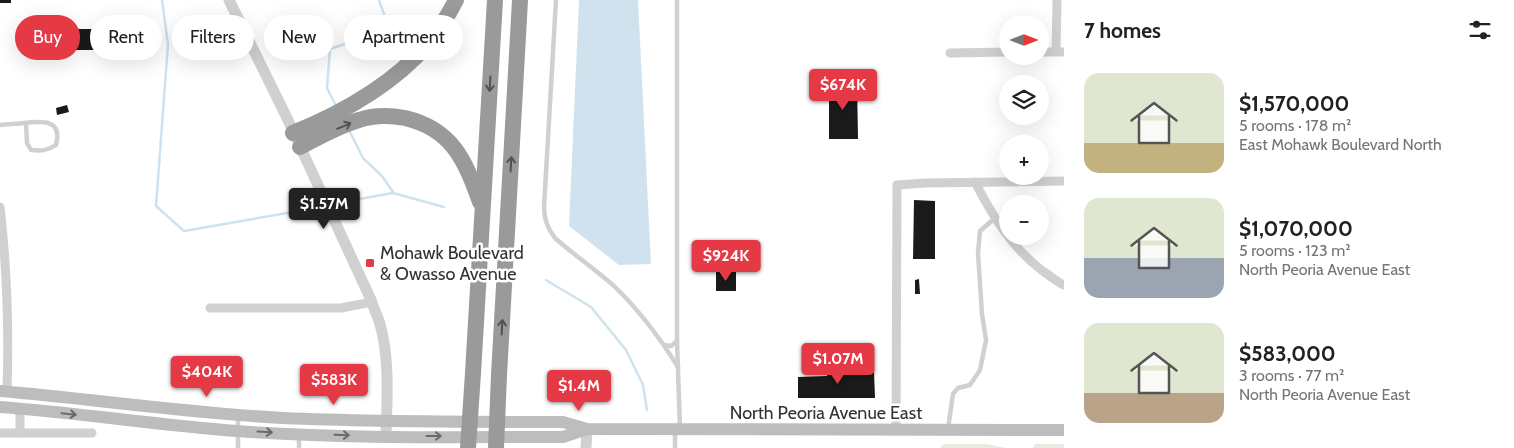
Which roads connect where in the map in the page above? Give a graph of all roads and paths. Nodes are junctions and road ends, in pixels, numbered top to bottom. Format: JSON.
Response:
{"nodes":[{"id":1,"x":229,"y":0,"type":"edge"},
{"id":2,"x":456,"y":0,"type":"edge"},
{"id":3,"x":494,"y":0,"type":"edge"},
{"id":4,"x":520,"y":0,"type":"edge"},
{"id":5,"x":556,"y":0,"type":"edge"},
{"id":6,"x":677,"y":0,"type":"edge"},
{"id":7,"x":1057,"y":0,"type":"edge"},
{"id":8,"x":999,"y":52,"type":"edge"},
{"id":9,"x":1060,"y":52,"type":"edge"},
{"id":10,"x":950,"y":53,"type":"dead end"},
{"id":11,"x":26,"y":123,"type":"junction"},
{"id":12,"x":0,"y":125,"type":"edge"},
{"id":13,"x":297,"y":140,"type":"junction"},
{"id":14,"x":1064,"y":181,"type":"edge"},
{"id":15,"x":976,"y":182,"type":"junction"},
{"id":16,"x":0,"y":207,"type":"edge"},
{"id":17,"x":482,"y":208,"type":"junction"},
{"id":18,"x":995,"y":218,"type":"junction"},
{"id":19,"x":1064,"y":285,"type":"edge"},
{"id":20,"x":372,"y":302,"type":"junction"},
{"id":21,"x":210,"y":308,"type":"dead end"},
{"id":22,"x":677,"y":341,"type":"junction"},
{"id":23,"x":664,"y":346,"type":"junction"},
{"id":24,"x":678,"y":368,"type":"junction"},
{"id":25,"x":3,"y":391,"type":"edge"},
{"id":26,"x":0,"y":407,"type":"edge"},
{"id":27,"x":20,"y":409,"type":"junction"},
{"id":28,"x":238,"y":414,"type":"junction"},
{"id":29,"x":386,"y":422,"type":"junction"},
{"id":30,"x":588,"y":429,"type":"junction"},
{"id":31,"x":677,"y":430,"type":"junction"},
{"id":32,"x":896,"y":430,"type":"junction"},
{"id":33,"x":948,"y":430,"type":"junction"},
{"id":34,"x":1064,"y":430,"type":"edge"},
{"id":35,"x":238,"y":431,"type":"junction"},
{"id":36,"x":0,"y":433,"type":"edge"},
{"id":37,"x":20,"y":433,"type":"junction"},
{"id":38,"x":92,"y":433,"type":"dead end"},
{"id":39,"x":299,"y":434,"type":"junction"},
{"id":40,"x":386,"y":436,"type":"junction"},
{"id":41,"x":238,"y":448,"type":"edge"},
{"id":42,"x":299,"y":448,"type":"edge"},
{"id":43,"x":468,"y":448,"type":"edge"},
{"id":44,"x":496,"y":448,"type":"edge"},
{"id":45,"x":586,"y":448,"type":"edge"},
{"id":46,"x":675,"y":448,"type":"edge"}],
"edges":[{"from":1,"to":13,"type":"street"},
{"from":2,"to":13,"type":"highway"},
{"from":3,"to":17,"type":"highway","one_way":true},
{"from":44,"to":4,"type":"highway","one_way":true,"bridge":true},
{"from":5,"to":23,"type":"lane"},
{"from":6,"to":22,"type":"lane"},
{"from":7,"to":9,"type":"street"},
{"from":8,"to":10,"type":"street"},
{"from":11,"to":11,"type":"lane"},
{"from":11,"to":12,"type":"lane"},
{"from":13,"to":17,"type":"highway","one_way":true},
{"from":13,"to":20,"type":"street"},
{"from":14,"to":15,"type":"street"},
{"from":15,"to":18,"type":"street"},
{"from":15,"to":32,"type":"street"},
{"from":16,"to":25,"type":"street"},
{"from":17,"to":43,"type":"highway","bridge":true},
{"from":18,"to":19,"type":"street"},
{"from":18,"to":33,"type":"lane"},
{"from":20,"to":21,"type":"street"},
{"from":20,"to":29,"type":"street"},
{"from":22,"to":23,"type":"lane"},
{"from":22,"to":24,"type":"lane"},
{"from":23,"to":24,"type":"lane"},
{"from":24,"to":31,"type":"lane"},
{"from":25,"to":28,"type":"main road","name":"North Peoria Avenue East"},
{"from":26,"to":27,"type":"main road","name":"North Peoria Avenue East"},
{"from":27,"to":35,"type":"main road","name":"North Peoria Avenue East","one_way":true},
{"from":27,"to":37,"type":"street"},
{"from":28,"to":29,"type":"main road","name":"North Peoria Avenue East"},
{"from":28,"to":35,"type":"lane"},
{"from":29,"to":30,"type":"main road","name":"North Peoria Avenue East"},
{"from":29,"to":40,"type":"street"},
{"from":30,"to":31,"type":"main road","name":"North Peoria Avenue East"},
{"from":40,"to":30,"type":"main road","name":"North Peoria Avenue East","one_way":true},
{"from":30,"to":45,"type":"street"},
{"from":31,"to":32,"type":"main road","name":"North Peoria Avenue East"},
{"from":31,"to":46,"type":"lane"},
{"from":32,"to":33,"type":"main road","name":"North Peoria Avenue East"},
{"from":33,"to":34,"type":"main road","name":"North Peoria Avenue East"},
{"from":35,"to":39,"type":"main road","name":"North Peoria Avenue East","one_way":true},
{"from":35,"to":41,"type":"lane"},
{"from":36,"to":37,"type":"street"},
{"from":37,"to":38,"type":"street"},
{"from":39,"to":40,"type":"main road","name":"North Peoria Avenue East","one_way":true},
{"from":39,"to":42,"type":"lane"}]}
